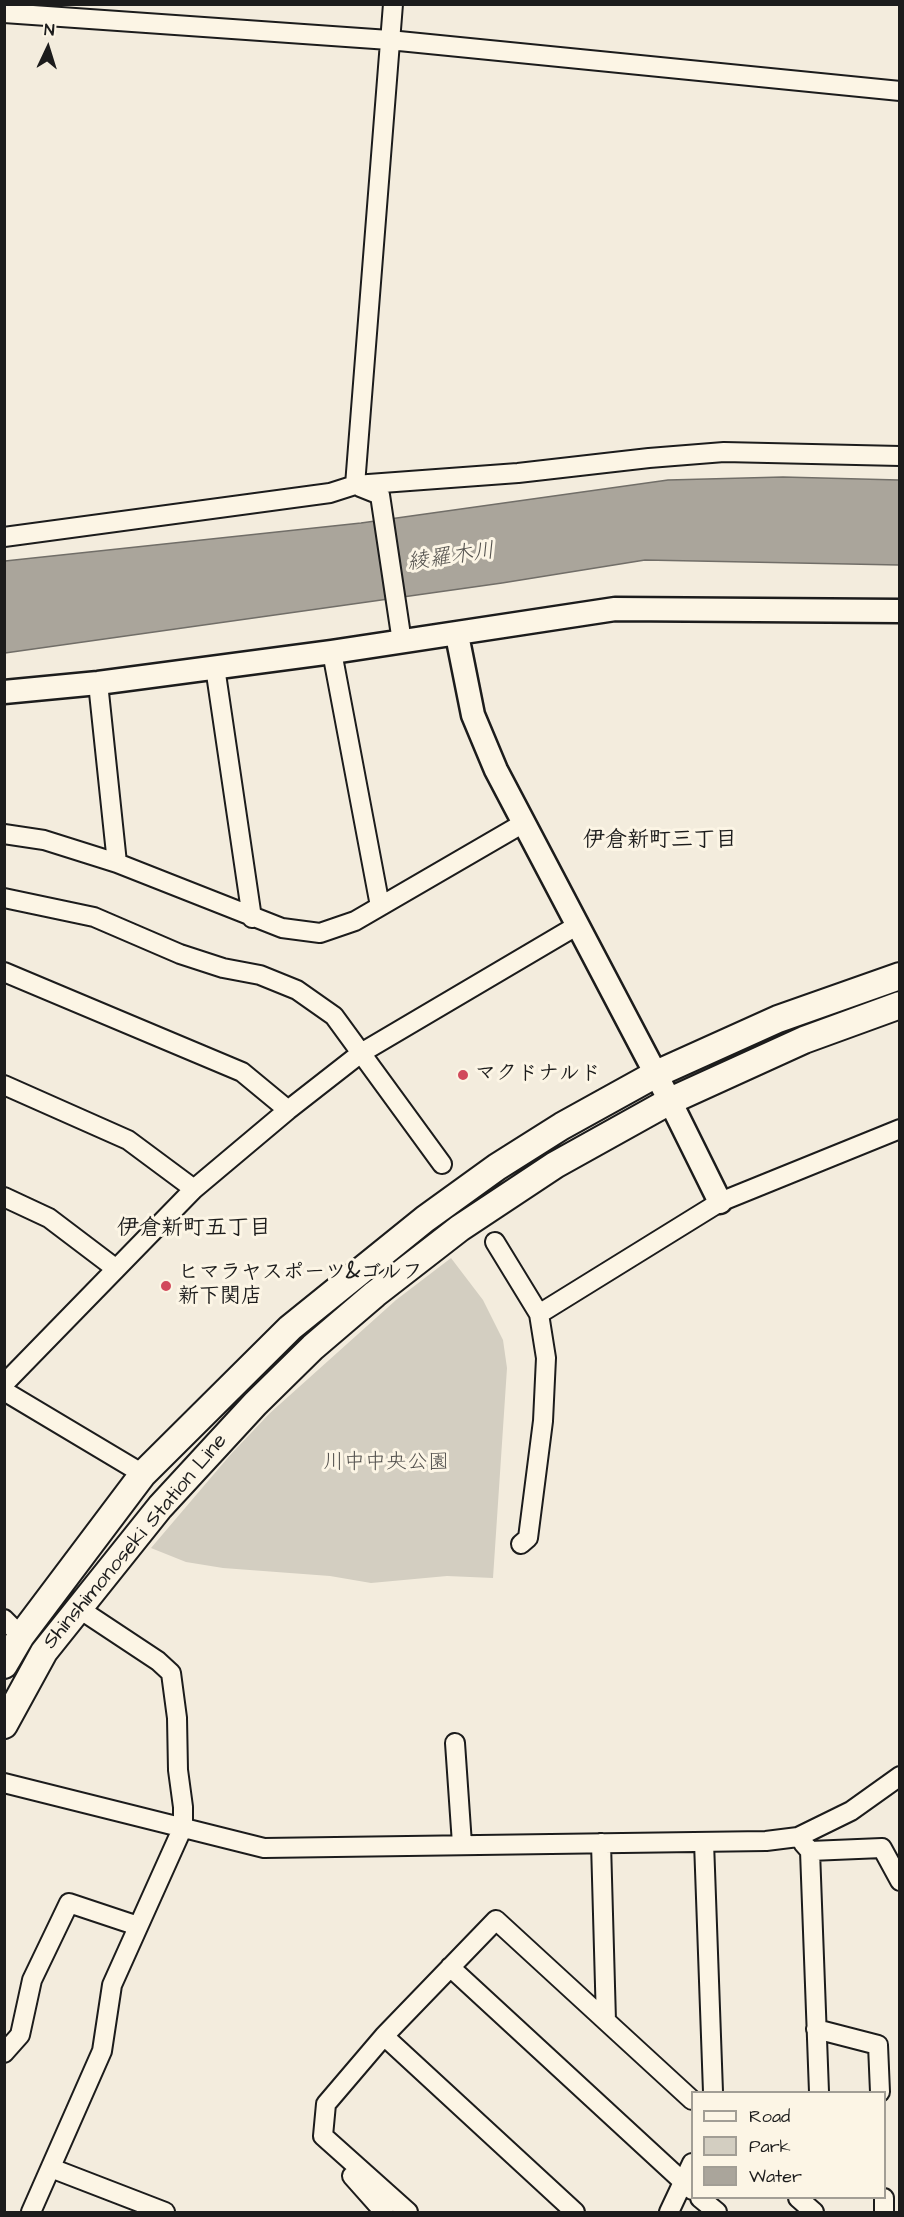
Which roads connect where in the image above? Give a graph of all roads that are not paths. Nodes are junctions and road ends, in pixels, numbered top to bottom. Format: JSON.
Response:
{"nodes":[{"id":1,"x":393,"y":4,"type":"edge"},
{"id":2,"x":4,"y":13,"type":"edge"},
{"id":3,"x":388,"y":40,"type":"junction"},
{"id":4,"x":900,"y":91,"type":"edge"},
{"id":5,"x":900,"y":456,"type":"edge"},
{"id":6,"x":356,"y":485,"type":"junction"},
{"id":7,"x":4,"y":537,"type":"edge"},
{"id":8,"x":900,"y":611,"type":"edge"},
{"id":9,"x":457,"y":635,"type":"junction"},
{"id":10,"x":402,"y":642,"type":"junction"},
{"id":11,"x":332,"y":652,"type":"junction"},
{"id":12,"x":215,"y":667,"type":"junction"},
{"id":13,"x":98,"y":683,"type":"junction"},
{"id":14,"x":4,"y":692,"type":"edge"},
{"id":15,"x":522,"y":824,"type":"junction"},
{"id":16,"x":4,"y":834,"type":"edge"},
{"id":17,"x":117,"y":863,"type":"junction"},
{"id":18,"x":4,"y":898,"type":"edge"},
{"id":19,"x":380,"y":906,"type":"junction"},
{"id":20,"x":252,"y":918,"type":"junction"},
{"id":21,"x":578,"y":925,"type":"junction"},
{"id":22,"x":4,"y":972,"type":"edge"},
{"id":23,"x":900,"y":976,"type":"edge"},
{"id":24,"x":900,"y":1005,"type":"edge"},
{"id":25,"x":361,"y":1053,"type":"junction"},
{"id":26,"x":656,"y":1074,"type":"junction"},
{"id":27,"x":4,"y":1085,"type":"edge"},
{"id":28,"x":670,"y":1101,"type":"junction"},
{"id":29,"x":288,"y":1110,"type":"junction"},
{"id":30,"x":900,"y":1129,"type":"edge"},
{"id":31,"x":442,"y":1164,"type":"dead end"},
{"id":32,"x":195,"y":1189,"type":"junction"},
{"id":33,"x":4,"y":1197,"type":"edge"},
{"id":34,"x":720,"y":1202,"type":"junction"},
{"id":35,"x":495,"y":1242,"type":"dead end"},
{"id":36,"x":115,"y":1268,"type":"junction"},
{"id":37,"x":539,"y":1314,"type":"junction"},
{"id":38,"x":4,"y":1384,"type":"edge"},
{"id":39,"x":4,"y":1391,"type":"edge"},
{"id":40,"x":144,"y":1473,"type":"junction"},
{"id":41,"x":521,"y":1544,"type":"dead end"},
{"id":42,"x":78,"y":1608,"type":"junction"},
{"id":43,"x":13,"y":1627,"type":"edge"},
{"id":44,"x":4,"y":1665,"type":"edge"},
{"id":45,"x":4,"y":1725,"type":"edge"},
{"id":46,"x":455,"y":1743,"type":"dead end"},
{"id":47,"x":900,"y":1776,"type":"edge"},
{"id":48,"x":4,"y":1783,"type":"edge"},
{"id":49,"x":183,"y":1827,"type":"junction"},
{"id":50,"x":798,"y":1837,"type":"junction"},
{"id":51,"x":704,"y":1842,"type":"junction"},
{"id":52,"x":601,"y":1843,"type":"junction"},
{"id":53,"x":462,"y":1844,"type":"junction"},
{"id":54,"x":810,"y":1851,"type":"junction"},
{"id":55,"x":900,"y":1881,"type":"edge"},
{"id":56,"x":138,"y":1926,"type":"junction"},
{"id":57,"x":450,"y":1967,"type":"junction"},
{"id":58,"x":606,"y":2020,"type":"junction"},
{"id":59,"x":816,"y":2030,"type":"junction"},
{"id":60,"x":384,"y":2036,"type":"junction"},
{"id":61,"x":4,"y":2053,"type":"edge"},
{"id":62,"x":712,"y":2091,"type":"edge"},
{"id":63,"x":819,"y":2091,"type":"edge"},
{"id":64,"x":880,"y":2091,"type":"edge"},
{"id":65,"x":691,"y":2098,"type":"edge"},
{"id":66,"x":342,"y":2152,"type":"junction"},
{"id":67,"x":51,"y":2168,"type":"junction"},
{"id":68,"x":688,"y":2186,"type":"edge"},
{"id":69,"x":701,"y":2199,"type":"edge"},
{"id":70,"x":799,"y":2199,"type":"edge"},
{"id":71,"x":32,"y":2212,"type":"edge"},
{"id":72,"x":165,"y":2212,"type":"edge"},
{"id":73,"x":384,"y":2212,"type":"edge"},
{"id":74,"x":408,"y":2212,"type":"edge"},
{"id":75,"x":575,"y":2212,"type":"edge"},
{"id":76,"x":669,"y":2212,"type":"edge"},
{"id":77,"x":717,"y":2212,"type":"edge"},
{"id":78,"x":814,"y":2212,"type":"edge"}],
"edges":[{"from":1,"to":3,"type":"street"},
{"from":2,"to":3,"type":"street"},
{"from":3,"to":4,"type":"street"},
{"from":3,"to":6,"type":"street"},
{"from":5,"to":6,"type":"street"},
{"from":6,"to":7,"type":"street"},
{"from":6,"to":10,"type":"street"},
{"from":8,"to":9,"type":"street"},
{"from":9,"to":10,"type":"street"},
{"from":9,"to":15,"type":"street"},
{"from":10,"to":11,"type":"street"},
{"from":11,"to":12,"type":"street"},
{"from":11,"to":19,"type":"street"},
{"from":12,"to":13,"type":"street"},
{"from":12,"to":20,"type":"street"},
{"from":13,"to":14,"type":"street"},
{"from":13,"to":17,"type":"street"},
{"from":15,"to":19,"type":"street"},
{"from":15,"to":21,"type":"street"},
{"from":16,"to":17,"type":"street"},
{"from":17,"to":20,"type":"street"},
{"from":18,"to":25,"type":"street"},
{"from":19,"to":20,"type":"street"},
{"from":21,"to":25,"type":"street"},
{"from":21,"to":26,"type":"street"},
{"from":22,"to":29,"type":"street"},
{"from":23,"to":26,"type":"main road","name":"Shinshimonoseki Station Line"},
{"from":24,"to":28,"type":"main road","name":"Shinshimonoseki Station Line"},
{"from":25,"to":29,"type":"street"},
{"from":25,"to":31,"type":"street"},
{"from":26,"to":28,"type":"street"},
{"from":26,"to":40,"type":"main road","name":"Shinshimonoseki Station Line"},
{"from":27,"to":32,"type":"street"},
{"from":28,"to":34,"type":"street"},
{"from":28,"to":42,"type":"main road","name":"Shinshimonoseki Station Line"},
{"from":29,"to":32,"type":"street"},
{"from":30,"to":34,"type":"street"},
{"from":32,"to":36,"type":"street"},
{"from":33,"to":36,"type":"street"},
{"from":34,"to":37,"type":"street"},
{"from":35,"to":37,"type":"street"},
{"from":36,"to":38,"type":"street"},
{"from":37,"to":41,"type":"street"},
{"from":39,"to":40,"type":"street"},
{"from":40,"to":43,"type":"main road","name":"Shinshimonoseki Station Line"},
{"from":42,"to":45,"type":"main road","name":"Shinshimonoseki Station Line"},
{"from":42,"to":49,"type":"street"},
{"from":43,"to":44,"type":"main road","name":"Shinshimonoseki Station Line"},
{"from":46,"to":53,"type":"street"},
{"from":47,"to":50,"type":"street"},
{"from":48,"to":49,"type":"street"},
{"from":49,"to":53,"type":"street"},
{"from":49,"to":56,"type":"street"},
{"from":50,"to":51,"type":"street"},
{"from":50,"to":54,"type":"street"},
{"from":51,"to":52,"type":"street"},
{"from":51,"to":62,"type":"street"},
{"from":52,"to":53,"type":"street"},
{"from":52,"to":58,"type":"street"},
{"from":54,"to":55,"type":"street"},
{"from":54,"to":59,"type":"street"},
{"from":56,"to":61,"type":"street"},
{"from":56,"to":67,"type":"street"},
{"from":57,"to":58,"type":"street"},
{"from":57,"to":60,"type":"street"},
{"from":57,"to":68,"type":"street"},
{"from":58,"to":65,"type":"street"},
{"from":59,"to":63,"type":"street"},
{"from":59,"to":64,"type":"street"},
{"from":60,"to":66,"type":"street"},
{"from":60,"to":75,"type":"street"},
{"from":66,"to":73,"type":"street"},
{"from":66,"to":74,"type":"street"},
{"from":67,"to":71,"type":"street"},
{"from":67,"to":72,"type":"street"},
{"from":68,"to":76,"type":"street"},
{"from":69,"to":77,"type":"street"},
{"from":70,"to":78,"type":"street"}]}
